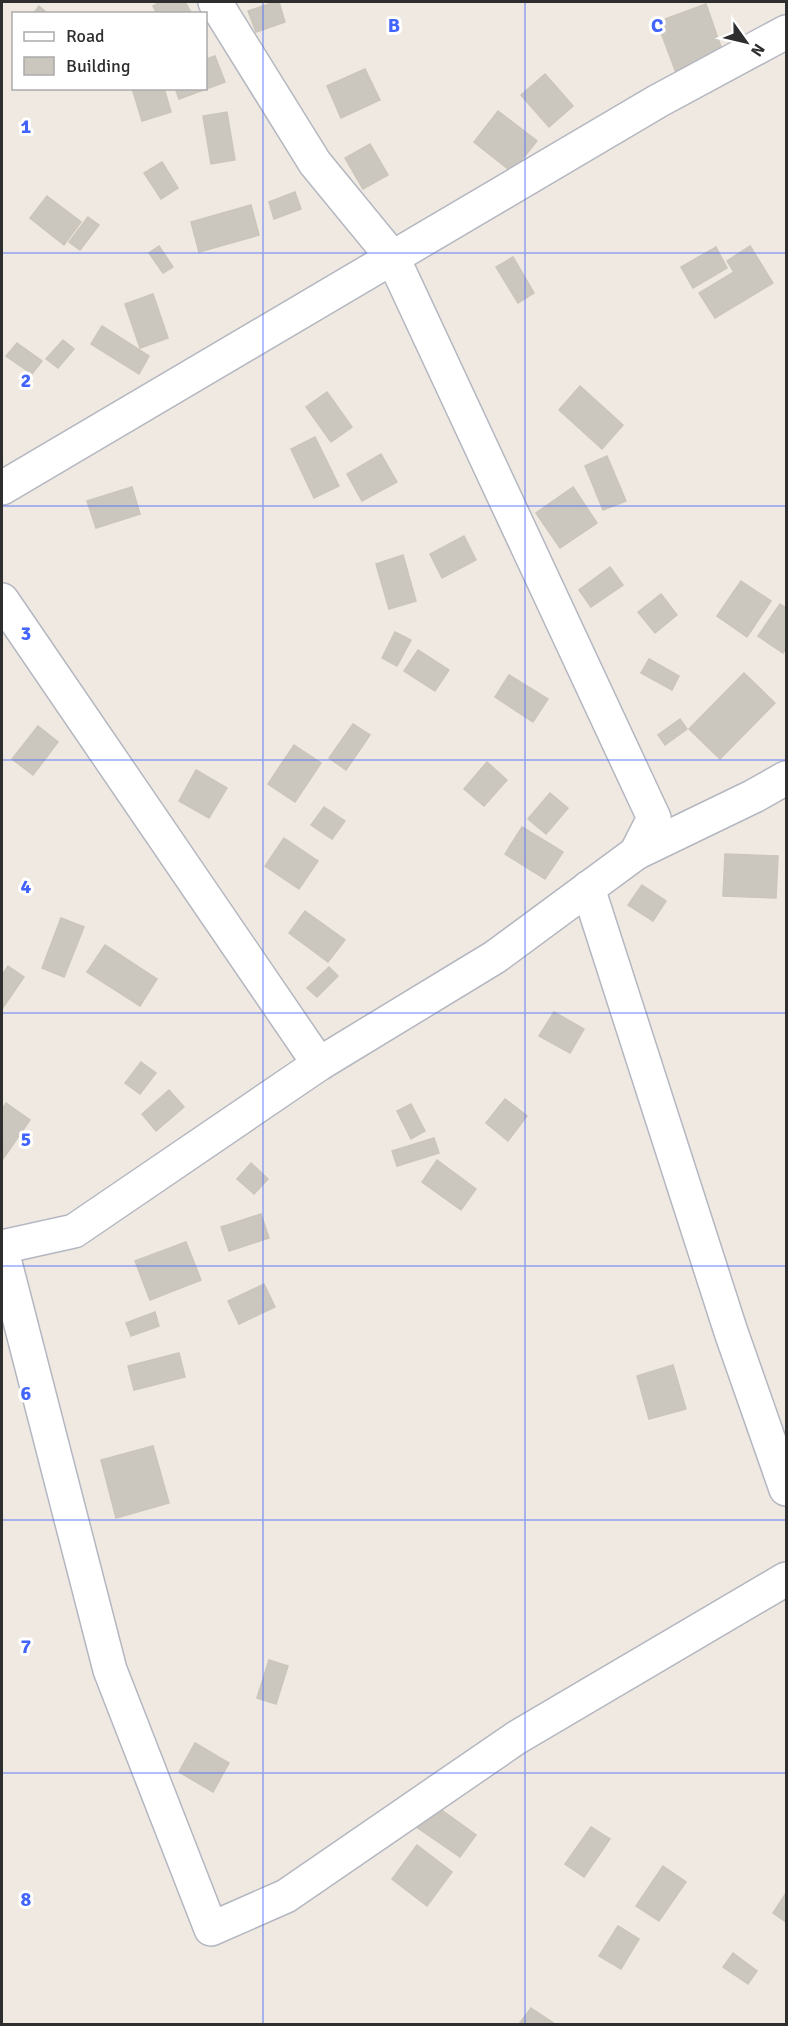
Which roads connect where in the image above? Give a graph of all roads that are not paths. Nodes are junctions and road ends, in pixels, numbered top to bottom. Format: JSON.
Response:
{"nodes":[{"id":1,"x":215,"y":2,"type":"edge"},
{"id":2,"x":786,"y":32,"type":"edge"},
{"id":3,"x":393,"y":258,"type":"junction"},
{"id":4,"x":2,"y":488,"type":"edge"},
{"id":5,"x":2,"y":600,"type":"edge"},
{"id":6,"x":786,"y":777,"type":"edge"},
{"id":7,"x":636,"y":853,"type":"junction"},
{"id":8,"x":588,"y":888,"type":"junction"},
{"id":9,"x":318,"y":1064,"type":"junction"},
{"id":10,"x":2,"y":1249,"type":"edge"},
{"id":11,"x":786,"y":1489,"type":"edge"},
{"id":12,"x":786,"y":1578,"type":"edge"}],
"edges":[{"from":1,"to":3,"type":"street"},
{"from":2,"to":3,"type":"street"},
{"from":3,"to":4,"type":"street"},
{"from":3,"to":7,"type":"street"},
{"from":5,"to":9,"type":"street"},
{"from":6,"to":7,"type":"street"},
{"from":7,"to":8,"type":"street"},
{"from":8,"to":9,"type":"street"},
{"from":8,"to":11,"type":"street"},
{"from":9,"to":10,"type":"street"},
{"from":10,"to":12,"type":"street"}]}
